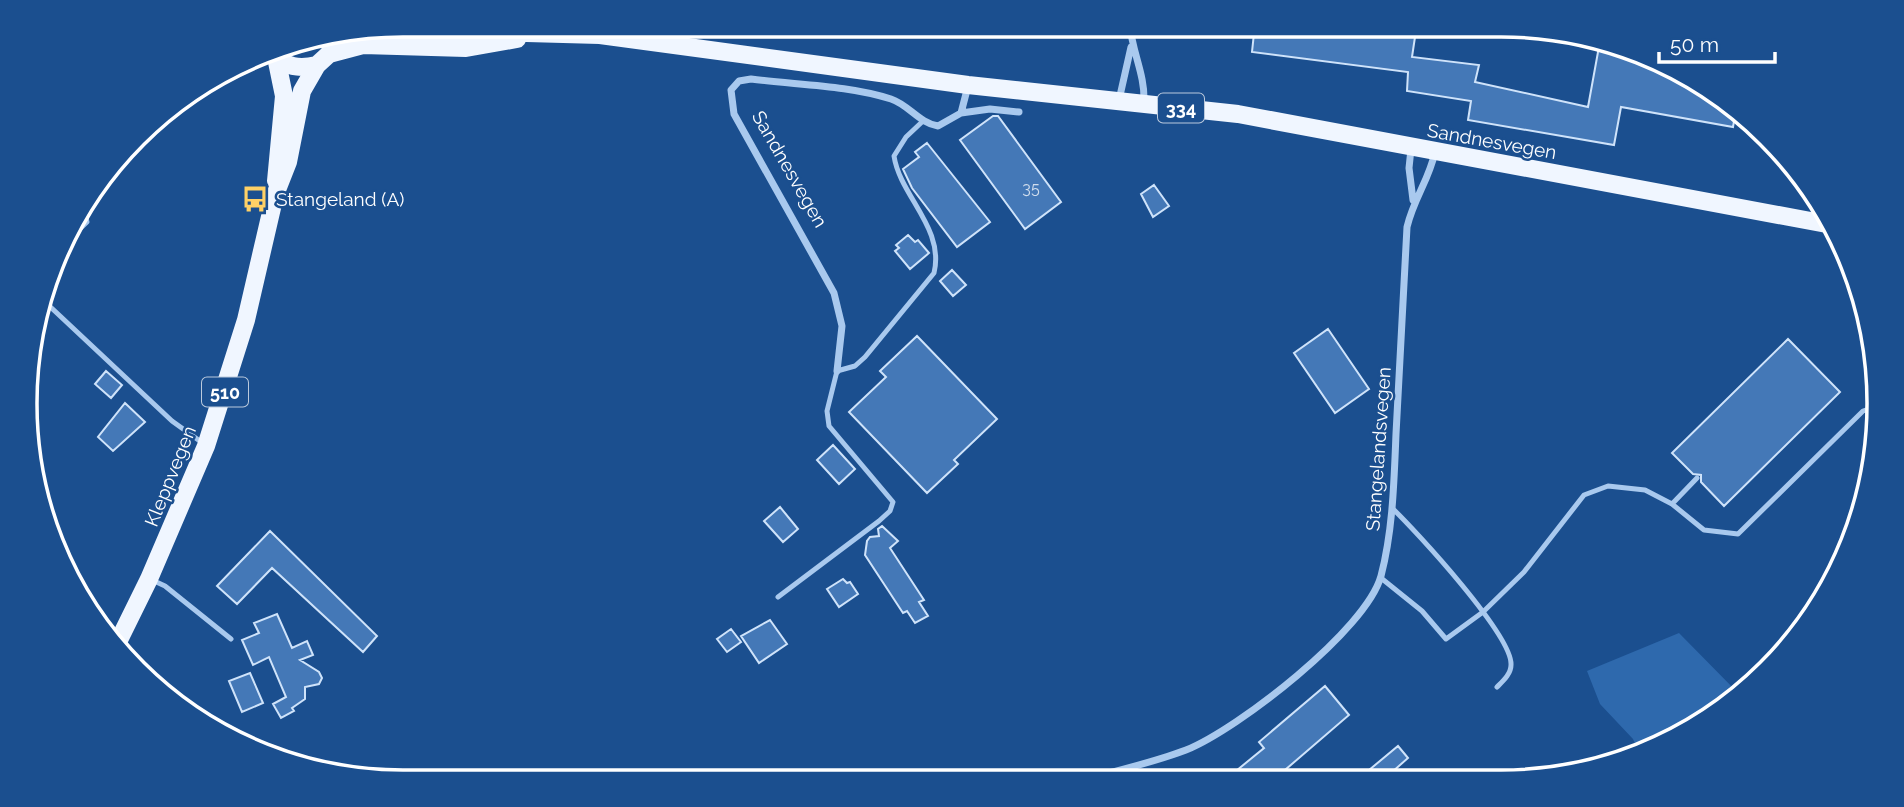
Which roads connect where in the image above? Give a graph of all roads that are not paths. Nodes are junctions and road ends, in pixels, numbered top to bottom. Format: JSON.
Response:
{"nodes":[{"id":1,"x":526,"y":37,"type":"edge"},
{"id":2,"x":608,"y":37,"type":"edge"},
{"id":3,"x":658,"y":37,"type":"edge"},
{"id":4,"x":1131,"y":37,"type":"edge"},
{"id":5,"x":656,"y":43,"type":"junction"},
{"id":6,"x":331,"y":44,"type":"edge"},
{"id":7,"x":1131,"y":46,"type":"junction"},
{"id":8,"x":281,"y":58,"type":"edge"},
{"id":9,"x":323,"y":59,"type":"junction"},
{"id":10,"x":276,"y":60,"type":"edge"},
{"id":11,"x":968,"y":85,"type":"junction"},
{"id":12,"x":1119,"y":101,"type":"junction"},
{"id":13,"x":1144,"y":104,"type":"junction"},
{"id":14,"x":1019,"y":112,"type":"dead end"},
{"id":15,"x":961,"y":113,"type":"junction"},
{"id":16,"x":923,"y":121,"type":"junction"},
{"id":17,"x":1411,"y":147,"type":"junction"},
{"id":18,"x":1435,"y":152,"type":"junction"},
{"id":19,"x":275,"y":195,"type":"junction"},
{"id":20,"x":1413,"y":200,"type":"junction"},
{"id":21,"x":1808,"y":218,"type":"junction"},
{"id":22,"x":1817,"y":218,"type":"edge"},
{"id":23,"x":1819,"y":221,"type":"edge"},
{"id":24,"x":50,"y":306,"type":"edge"},
{"id":25,"x":837,"y":371,"type":"junction"},
{"id":26,"x":1867,"y":410,"type":"edge"},
{"id":27,"x":206,"y":446,"type":"junction"},
{"id":28,"x":1697,"y":478,"type":"dead end"},
{"id":29,"x":1672,"y":504,"type":"junction"},
{"id":30,"x":1392,"y":508,"type":"junction"},
{"id":31,"x":1381,"y":578,"type":"junction"},
{"id":32,"x":149,"y":579,"type":"junction"},
{"id":33,"x":778,"y":597,"type":"dead end"},
{"id":34,"x":1483,"y":612,"type":"junction"},
{"id":35,"x":121,"y":636,"type":"edge"},
{"id":36,"x":231,"y":639,"type":"dead end"},
{"id":37,"x":1497,"y":687,"type":"dead end"},
{"id":38,"x":1114,"y":770,"type":"edge"}],
"edges":[{"from":1,"to":9,"type":"main road","name":"Sandnesvegen","number":"334"},
{"from":2,"to":5,"type":"main road","name":"Sandnesvegen","number":"334"},
{"from":3,"to":5,"type":"lane"},
{"from":4,"to":7,"type":"street"},
{"from":5,"to":11,"type":"main road","name":"Sandnesvegen","number":"334"},
{"from":6,"to":9,"type":"main road","name":"Kleppvegen","number":"510"},
{"from":7,"to":12,"type":"street"},
{"from":7,"to":13,"type":"street"},
{"from":8,"to":9,"type":"main road","name":"Kleppvegen","number":"510"},
{"from":9,"to":19,"type":"main road","name":"Kleppvegen","number":"510"},
{"from":10,"to":19,"type":"main road","name":"Kleppvegen","number":"510"},
{"from":11,"to":12,"type":"main road","name":"Sandnesvegen","number":"334"},
{"from":11,"to":15,"type":"street"},
{"from":12,"to":13,"type":"main road","name":"Sandnesvegen","number":"334"},
{"from":13,"to":17,"type":"main road","name":"Sandnesvegen","number":"334"},
{"from":14,"to":15,"type":"street"},
{"from":15,"to":16,"type":"street"},
{"from":16,"to":25,"type":"lane"},
{"from":16,"to":25,"type":"street","name":"Sandnesvegen"},
{"from":17,"to":18,"type":"main road","name":"Sandnesvegen","number":"334"},
{"from":17,"to":20,"type":"street","name":"Stangelandsvegen"},
{"from":18,"to":20,"type":"street","name":"Stangelandsvegen"},
{"from":18,"to":21,"type":"main road","name":"Sandnesvegen","number":"334"},
{"from":19,"to":27,"type":"main road","name":"Kleppvegen","number":"510"},
{"from":20,"to":30,"type":"street","name":"Stangelandsvegen"},
{"from":21,"to":22,"type":"main road","number":"334"},
{"from":21,"to":23,"type":"main road","name":"Sandnesvegen","number":"334"},
{"from":24,"to":27,"type":"lane"},
{"from":25,"to":33,"type":"lane"},
{"from":26,"to":29,"type":"lane"},
{"from":27,"to":32,"type":"main road","name":"Kleppvegen","number":"510"},
{"from":28,"to":29,"type":"lane"},
{"from":29,"to":34,"type":"lane"},
{"from":30,"to":31,"type":"street","name":"Stangelandsvegen"},
{"from":30,"to":34,"type":"lane"},
{"from":31,"to":34,"type":"lane"},
{"from":31,"to":38,"type":"street","name":"Stangelandsvegen"},
{"from":32,"to":35,"type":"main road","name":"Kleppvegen","number":"510"},
{"from":32,"to":36,"type":"lane"},
{"from":34,"to":37,"type":"lane"}]}
